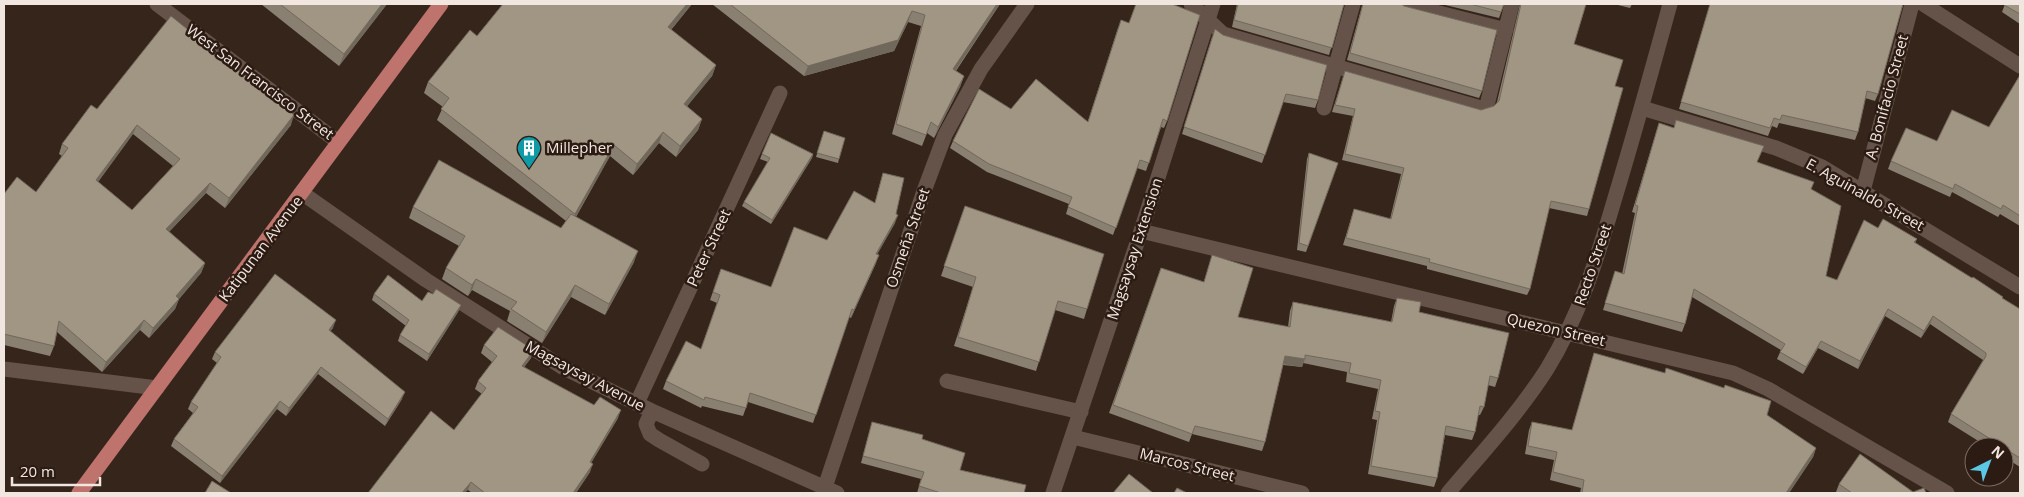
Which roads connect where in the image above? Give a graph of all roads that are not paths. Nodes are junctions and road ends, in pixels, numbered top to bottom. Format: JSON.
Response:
{"nodes":[{"id":1,"x":157,"y":4,"type":"edge"},
{"id":2,"x":441,"y":4,"type":"edge"},
{"id":3,"x":1027,"y":4,"type":"edge"},
{"id":4,"x":1191,"y":4,"type":"edge"},
{"id":5,"x":1213,"y":4,"type":"edge"},
{"id":6,"x":1352,"y":4,"type":"edge"},
{"id":7,"x":1404,"y":4,"type":"edge"},
{"id":8,"x":1512,"y":4,"type":"edge"},
{"id":9,"x":1670,"y":4,"type":"edge"},
{"id":10,"x":1912,"y":4,"type":"edge"},
{"id":11,"x":1923,"y":4,"type":"edge"},
{"id":12,"x":1208,"y":19,"type":"junction"},
{"id":13,"x":1506,"y":30,"type":"junction"},
{"id":14,"x":2020,"y":66,"type":"edge"},
{"id":15,"x":1335,"y":68,"type":"junction"},
{"id":16,"x":780,"y":93,"type":"dead end"},
{"id":17,"x":1324,"y":108,"type":"dead end"},
{"id":18,"x":1642,"y":108,"type":"junction"},
{"id":19,"x":338,"y":142,"type":"junction"},
{"id":20,"x":1863,"y":190,"type":"junction"},
{"id":21,"x":302,"y":193,"type":"junction"},
{"id":22,"x":1141,"y":231,"type":"junction"},
{"id":23,"x":2020,"y":286,"type":"edge"},
{"id":24,"x":1566,"y":333,"type":"junction"},
{"id":25,"x":4,"y":369,"type":"edge"},
{"id":26,"x":947,"y":381,"type":"dead end"},
{"id":27,"x":157,"y":388,"type":"junction"},
{"id":28,"x":637,"y":403,"type":"junction"},
{"id":29,"x":652,"y":411,"type":"junction"},
{"id":30,"x":1082,"y":412,"type":"junction"},
{"id":31,"x":1073,"y":437,"type":"junction"},
{"id":32,"x":702,"y":464,"type":"dead end"},
{"id":33,"x":828,"y":492,"type":"edge"},
{"id":34,"x":80,"y":493,"type":"edge"},
{"id":35,"x":1053,"y":493,"type":"edge"},
{"id":36,"x":1302,"y":493,"type":"edge"},
{"id":37,"x":1448,"y":493,"type":"edge"},
{"id":38,"x":1947,"y":493,"type":"edge"}],
"edges":[{"from":1,"to":19,"type":"street","name":"West San Francisco Street"},
{"from":2,"to":19,"type":"main road","name":"Katipunan Avenue"},
{"from":3,"to":33,"type":"street","name":"Osmeña Street"},
{"from":4,"to":12,"type":"street"},
{"from":5,"to":12,"type":"street","name":"Magsaysay Extension"},
{"from":6,"to":15,"type":"street"},
{"from":7,"to":13,"type":"street"},
{"from":8,"to":13,"type":"street"},
{"from":9,"to":18,"type":"street","name":"Recto Street"},
{"from":10,"to":20,"type":"street","name":"A. Bonifacio Street"},
{"from":11,"to":14,"type":"street"},
{"from":12,"to":15,"type":"street"},
{"from":12,"to":22,"type":"street","name":"Magsaysay Extension"},
{"from":13,"to":15,"type":"street"},
{"from":15,"to":17,"type":"street"},
{"from":16,"to":28,"type":"street","name":"Peter Street"},
{"from":18,"to":20,"type":"street","name":"E. Aguinaldo Street"},
{"from":18,"to":24,"type":"street","name":"Recto Street"},
{"from":19,"to":21,"type":"main road","name":"Katipunan Avenue"},
{"from":20,"to":23,"type":"street","name":"E. Aguinaldo Street"},
{"from":21,"to":27,"type":"main road","name":"Katipunan Avenue"},
{"from":21,"to":28,"type":"street","name":"Magsaysay Avenue"},
{"from":22,"to":24,"type":"street","name":"Quezon Street"},
{"from":22,"to":30,"type":"street","name":"Magsaysay Extension"},
{"from":24,"to":37,"type":"street","name":"Recto Street"},
{"from":24,"to":38,"type":"street","name":"Quezon Street"},
{"from":25,"to":27,"type":"street"},
{"from":26,"to":30,"type":"street"},
{"from":27,"to":34,"type":"main road","name":"Katipunan Avenue"},
{"from":28,"to":29,"type":"street","name":"Magsaysay Avenue"},
{"from":29,"to":32,"type":"street"},
{"from":29,"to":33,"type":"street","name":"Magsaysay Avenue"},
{"from":30,"to":31,"type":"street","name":"Magsaysay Extension"},
{"from":31,"to":35,"type":"street","name":"Magsaysay Extension"},
{"from":31,"to":36,"type":"street","name":"Marcos Street"}]}
